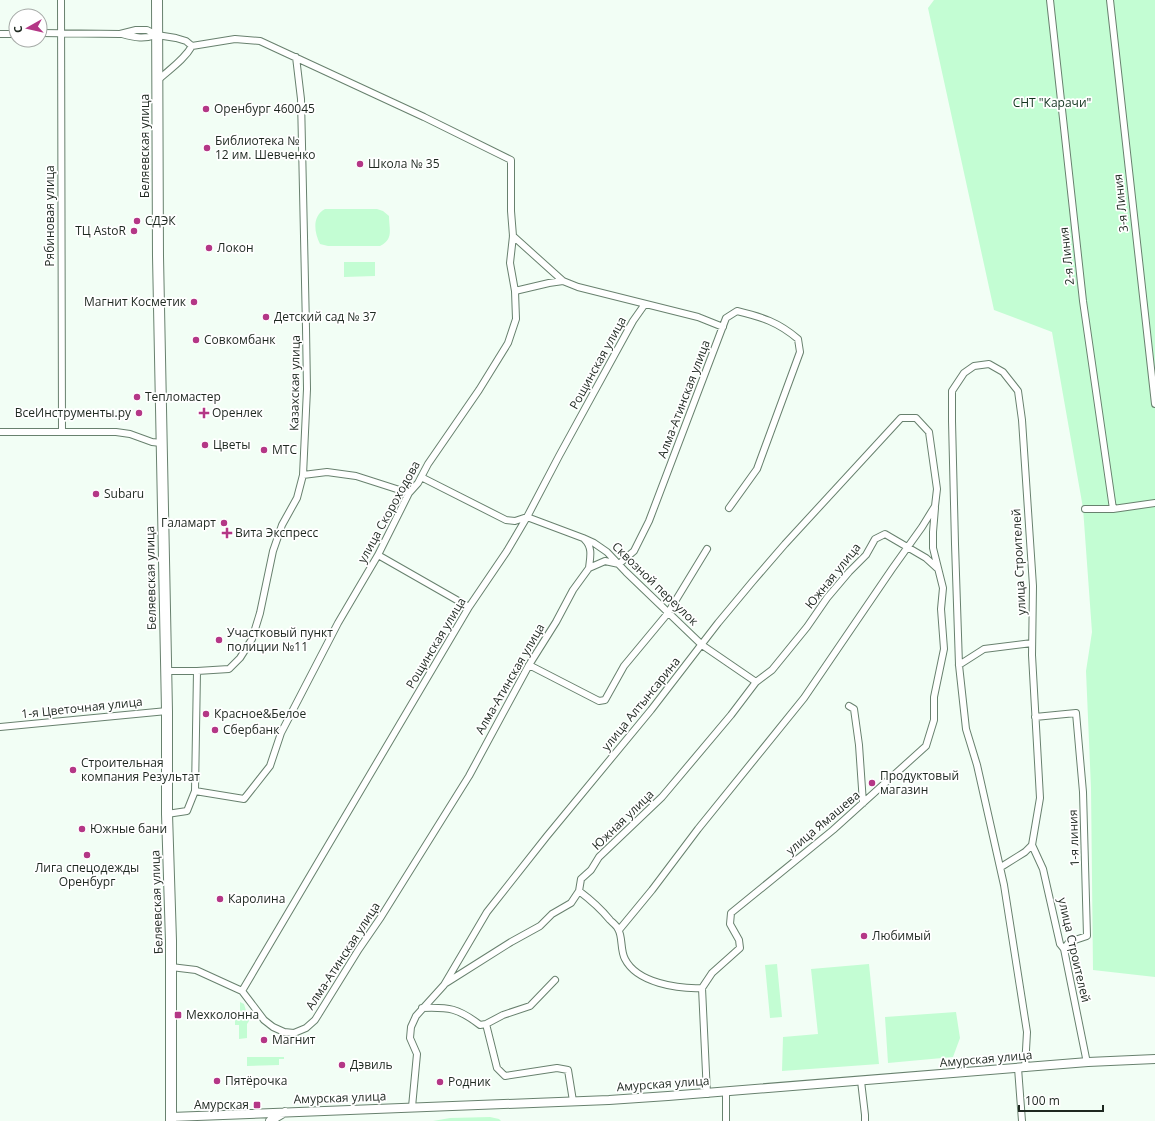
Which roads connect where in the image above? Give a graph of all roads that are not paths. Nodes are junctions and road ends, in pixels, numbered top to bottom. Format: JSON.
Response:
{"nodes":[{"id":1,"x":61,"y":0,"type":"edge"},
{"id":2,"x":157,"y":0,"type":"edge"},
{"id":3,"x":1050,"y":0,"type":"edge"},
{"id":4,"x":1110,"y":0,"type":"edge"},
{"id":5,"x":48,"y":33,"type":"edge"},
{"id":6,"x":61,"y":33,"type":"junction"},
{"id":7,"x":157,"y":35,"type":"junction"},
{"id":8,"x":192,"y":46,"type":"junction"},
{"id":9,"x":296,"y":57,"type":"junction"},
{"id":10,"x":158,"y":80,"type":"junction"},
{"id":11,"x":513,"y":236,"type":"junction"},
{"id":12,"x":563,"y":281,"type":"junction"},
{"id":13,"x":515,"y":291,"type":"junction"},
{"id":14,"x":646,"y":304,"type":"junction"},
{"id":15,"x":722,"y":327,"type":"junction"},
{"id":16,"x":1155,"y":404,"type":"edge"},
{"id":17,"x":901,"y":418,"type":"joint"},
{"id":18,"x":0,"y":432,"type":"edge"},
{"id":19,"x":62,"y":432,"type":"junction"},
{"id":20,"x":161,"y":442,"type":"junction"},
{"id":21,"x":302,"y":475,"type":"junction"},
{"id":22,"x":421,"y":477,"type":"junction"},
{"id":23,"x":409,"y":492,"type":"junction"},
{"id":24,"x":1155,"y":503,"type":"edge"},
{"id":25,"x":935,"y":506,"type":"junction"},
{"id":26,"x":729,"y":508,"type":"dead end"},
{"id":27,"x":1085,"y":509,"type":"dead end"},
{"id":28,"x":1113,"y":509,"type":"junction"},
{"id":29,"x":527,"y":517,"type":"junction"},
{"id":30,"x":583,"y":538,"type":"junction"},
{"id":31,"x":908,"y":547,"type":"junction"},
{"id":32,"x":707,"y":548,"type":"dead end"},
{"id":33,"x":378,"y":555,"type":"junction"},
{"id":34,"x":618,"y":564,"type":"junction"},
{"id":35,"x":589,"y":568,"type":"junction"},
{"id":36,"x":937,"y":568,"type":"junction"},
{"id":37,"x":469,"y":607,"type":"junction"},
{"id":38,"x":668,"y":613,"type":"junction"},
{"id":39,"x":1032,"y":643,"type":"junction"},
{"id":40,"x":702,"y":645,"type":"junction"},
{"id":41,"x":529,"y":665,"type":"junction"},
{"id":42,"x":959,"y":666,"type":"junction"},
{"id":43,"x":166,"y":670,"type":"junction"},
{"id":44,"x":198,"y":671,"type":"junction"},
{"id":45,"x":756,"y":682,"type":"junction"},
{"id":46,"x":849,"y":706,"type":"dead end"},
{"id":47,"x":167,"y":711,"type":"junction"},
{"id":48,"x":1035,"y":717,"type":"junction"},
{"id":49,"x":0,"y":727,"type":"edge"},
{"id":50,"x":195,"y":791,"type":"junction"},
{"id":51,"x":863,"y":803,"type":"junction"},
{"id":52,"x":167,"y":814,"type":"junction"},
{"id":53,"x":1032,"y":845,"type":"junction"},
{"id":54,"x":1001,"y":866,"type":"junction"},
{"id":55,"x":579,"y":891,"type":"junction"},
{"id":56,"x":619,"y":930,"type":"junction"},
{"id":57,"x":1064,"y":949,"type":"junction"},
{"id":58,"x":172,"y":966,"type":"junction"},
{"id":59,"x":555,"y":980,"type":"dead end"},
{"id":60,"x":444,"y":985,"type":"junction"},
{"id":61,"x":702,"y":988,"type":"junction"},
{"id":62,"x":242,"y":991,"type":"junction"},
{"id":63,"x":422,"y":1008,"type":"junction"},
{"id":64,"x":486,"y":1024,"type":"junction"},
{"id":65,"x":1155,"y":1059,"type":"edge"},
{"id":66,"x":1087,"y":1063,"type":"junction"},
{"id":67,"x":1021,"y":1068,"type":"junction"},
{"id":68,"x":861,"y":1081,"type":"junction"},
{"id":69,"x":726,"y":1092,"type":"junction"},
{"id":70,"x":707,"y":1094,"type":"junction"},
{"id":71,"x":573,"y":1101,"type":"junction"},
{"id":72,"x":412,"y":1107,"type":"junction"},
{"id":73,"x":286,"y":1111,"type":"junction"},
{"id":74,"x":865,"y":1118,"type":"edge"},
{"id":75,"x":171,"y":1119,"type":"edge"},
{"id":76,"x":270,"y":1121,"type":"edge"},
{"id":77,"x":726,"y":1121,"type":"edge"},
{"id":78,"x":869,"y":1121,"type":"edge"},
{"id":79,"x":1022,"y":1121,"type":"edge"}],
"edges":[{"from":1,"to":6,"type":"street","name":"Рябиновая улица"},
{"from":2,"to":7,"type":"main road","name":"Беляевская улица"},
{"from":3,"to":28,"type":"street","name":"2-я Линия"},
{"from":4,"to":16,"type":"street","name":"3-я Линия"},
{"from":5,"to":6,"type":"street"},
{"from":6,"to":7,"type":"street"},
{"from":6,"to":19,"type":"street","name":"Рябиновая улица"},
{"from":7,"to":8,"type":"street"},
{"from":7,"to":10,"type":"main road","name":"Беляевская улица"},
{"from":8,"to":9,"type":"street"},
{"from":8,"to":10,"type":"street"},
{"from":9,"to":11,"type":"street","name":"улица Скороходова"},
{"from":9,"to":21,"type":"street","name":"Казахская улица"},
{"from":10,"to":20,"type":"main road","name":"Беляевская улица"},
{"from":11,"to":12,"type":"street"},
{"from":11,"to":13,"type":"street","name":"улица Скороходова"},
{"from":12,"to":13,"type":"street"},
{"from":12,"to":14,"type":"street"},
{"from":13,"to":22,"type":"street","name":"улица Скороходова"},
{"from":14,"to":15,"type":"street"},
{"from":14,"to":29,"type":"street","name":"Рощинская улица"},
{"from":15,"to":26,"type":"street"},
{"from":15,"to":34,"type":"street","name":"Алма-Атинская улица"},
{"from":17,"to":25,"type":"street","name":"улица Ямашева"},
{"from":17,"to":40,"type":"street","name":"улица Алтынсарина"},
{"from":18,"to":19,"type":"street"},
{"from":19,"to":20,"type":"street"},
{"from":20,"to":43,"type":"main road","name":"Беляевская улица"},
{"from":21,"to":23,"type":"street"},
{"from":21,"to":44,"type":"street","name":"Казахская улица"},
{"from":22,"to":23,"type":"street","name":"улица Скороходова"},
{"from":22,"to":29,"type":"street","name":"Сквозной переулок"},
{"from":23,"to":33,"type":"street","name":"улица Скороходова"},
{"from":24,"to":28,"type":"street"},
{"from":25,"to":31,"type":"street"},
{"from":25,"to":36,"type":"street","name":"улица Ямашева"},
{"from":27,"to":28,"type":"street"},
{"from":29,"to":30,"type":"street","name":"Сквозной переулок"},
{"from":29,"to":37,"type":"street","name":"Рощинская улица"},
{"from":30,"to":34,"type":"street","name":"Сквозной переулок"},
{"from":30,"to":35,"type":"street"},
{"from":31,"to":36,"type":"street"},
{"from":31,"to":45,"type":"street","name":"Южная улица"},
{"from":31,"to":56,"type":"street"},
{"from":32,"to":38,"type":"street"},
{"from":33,"to":37,"type":"street"},
{"from":33,"to":50,"type":"street","name":"улица Скороходова"},
{"from":34,"to":35,"type":"street"},
{"from":34,"to":38,"type":"street","name":"Сквозной переулок"},
{"from":35,"to":41,"type":"street","name":"Алма-Атинская улица"},
{"from":36,"to":51,"type":"street","name":"улица Ямашева"},
{"from":37,"to":62,"type":"street","name":"Рощинская улица"},
{"from":38,"to":40,"type":"street","name":"Сквозной переулок"},
{"from":38,"to":41,"type":"street"},
{"from":39,"to":42,"type":"street"},
{"from":39,"to":42,"type":"street","name":"улица Строителей"},
{"from":39,"to":48,"type":"street","name":"улица Строителей"},
{"from":40,"to":45,"type":"street","name":"Сквозной переулок"},
{"from":40,"to":60,"type":"street","name":"улица Алтынсарина"},
{"from":41,"to":62,"type":"street","name":"Алма-Атинская улица"},
{"from":42,"to":54,"type":"street"},
{"from":43,"to":44,"type":"street"},
{"from":43,"to":47,"type":"main road","name":"Беляевская улица"},
{"from":44,"to":50,"type":"street"},
{"from":45,"to":55,"type":"street","name":"Южная улица"},
{"from":46,"to":51,"type":"street"},
{"from":47,"to":49,"type":"street","name":"1-я Цветочная улица"},
{"from":47,"to":52,"type":"main road","name":"Беляевская улица"},
{"from":48,"to":53,"type":"street","name":"улица Строителей"},
{"from":48,"to":57,"type":"street","name":"1-я линия"},
{"from":50,"to":52,"type":"street"},
{"from":51,"to":61,"type":"street","name":"улица Ямашева"},
{"from":52,"to":58,"type":"main road","name":"Беляевская улица"},
{"from":53,"to":54,"type":"street"},
{"from":53,"to":57,"type":"street","name":"улица Строителей"},
{"from":54,"to":67,"type":"street"},
{"from":55,"to":56,"type":"street"},
{"from":55,"to":60,"type":"street","name":"Южная улица"},
{"from":56,"to":61,"type":"street"},
{"from":57,"to":66,"type":"street","name":"улица Строителей"},
{"from":58,"to":62,"type":"street"},
{"from":58,"to":75,"type":"main road","name":"Беляевская улица"},
{"from":59,"to":64,"type":"street"},
{"from":60,"to":63,"type":"street","name":"улица Алтынсарина"},
{"from":61,"to":70,"type":"street"},
{"from":63,"to":64,"type":"street"},
{"from":63,"to":72,"type":"street","name":"улица Алтынсарина"},
{"from":64,"to":71,"type":"street"},
{"from":65,"to":66,"type":"street","name":"Амурская улица"},
{"from":66,"to":67,"type":"street","name":"Амурская улица"},
{"from":67,"to":68,"type":"street","name":"Амурская улица"},
{"from":67,"to":79,"type":"street"},
{"from":68,"to":69,"type":"street","name":"Амурская улица"},
{"from":68,"to":74,"type":"street"},
{"from":69,"to":70,"type":"street","name":"Амурская улица"},
{"from":69,"to":77,"type":"street"},
{"from":70,"to":71,"type":"street","name":"Амурская улица"},
{"from":71,"to":72,"type":"street","name":"Амурская улица"},
{"from":72,"to":73,"type":"street","name":"Амурская улица"},
{"from":73,"to":75,"type":"street","name":"Амурская улица"},
{"from":73,"to":76,"type":"street"},
{"from":74,"to":78,"type":"street"}]}
